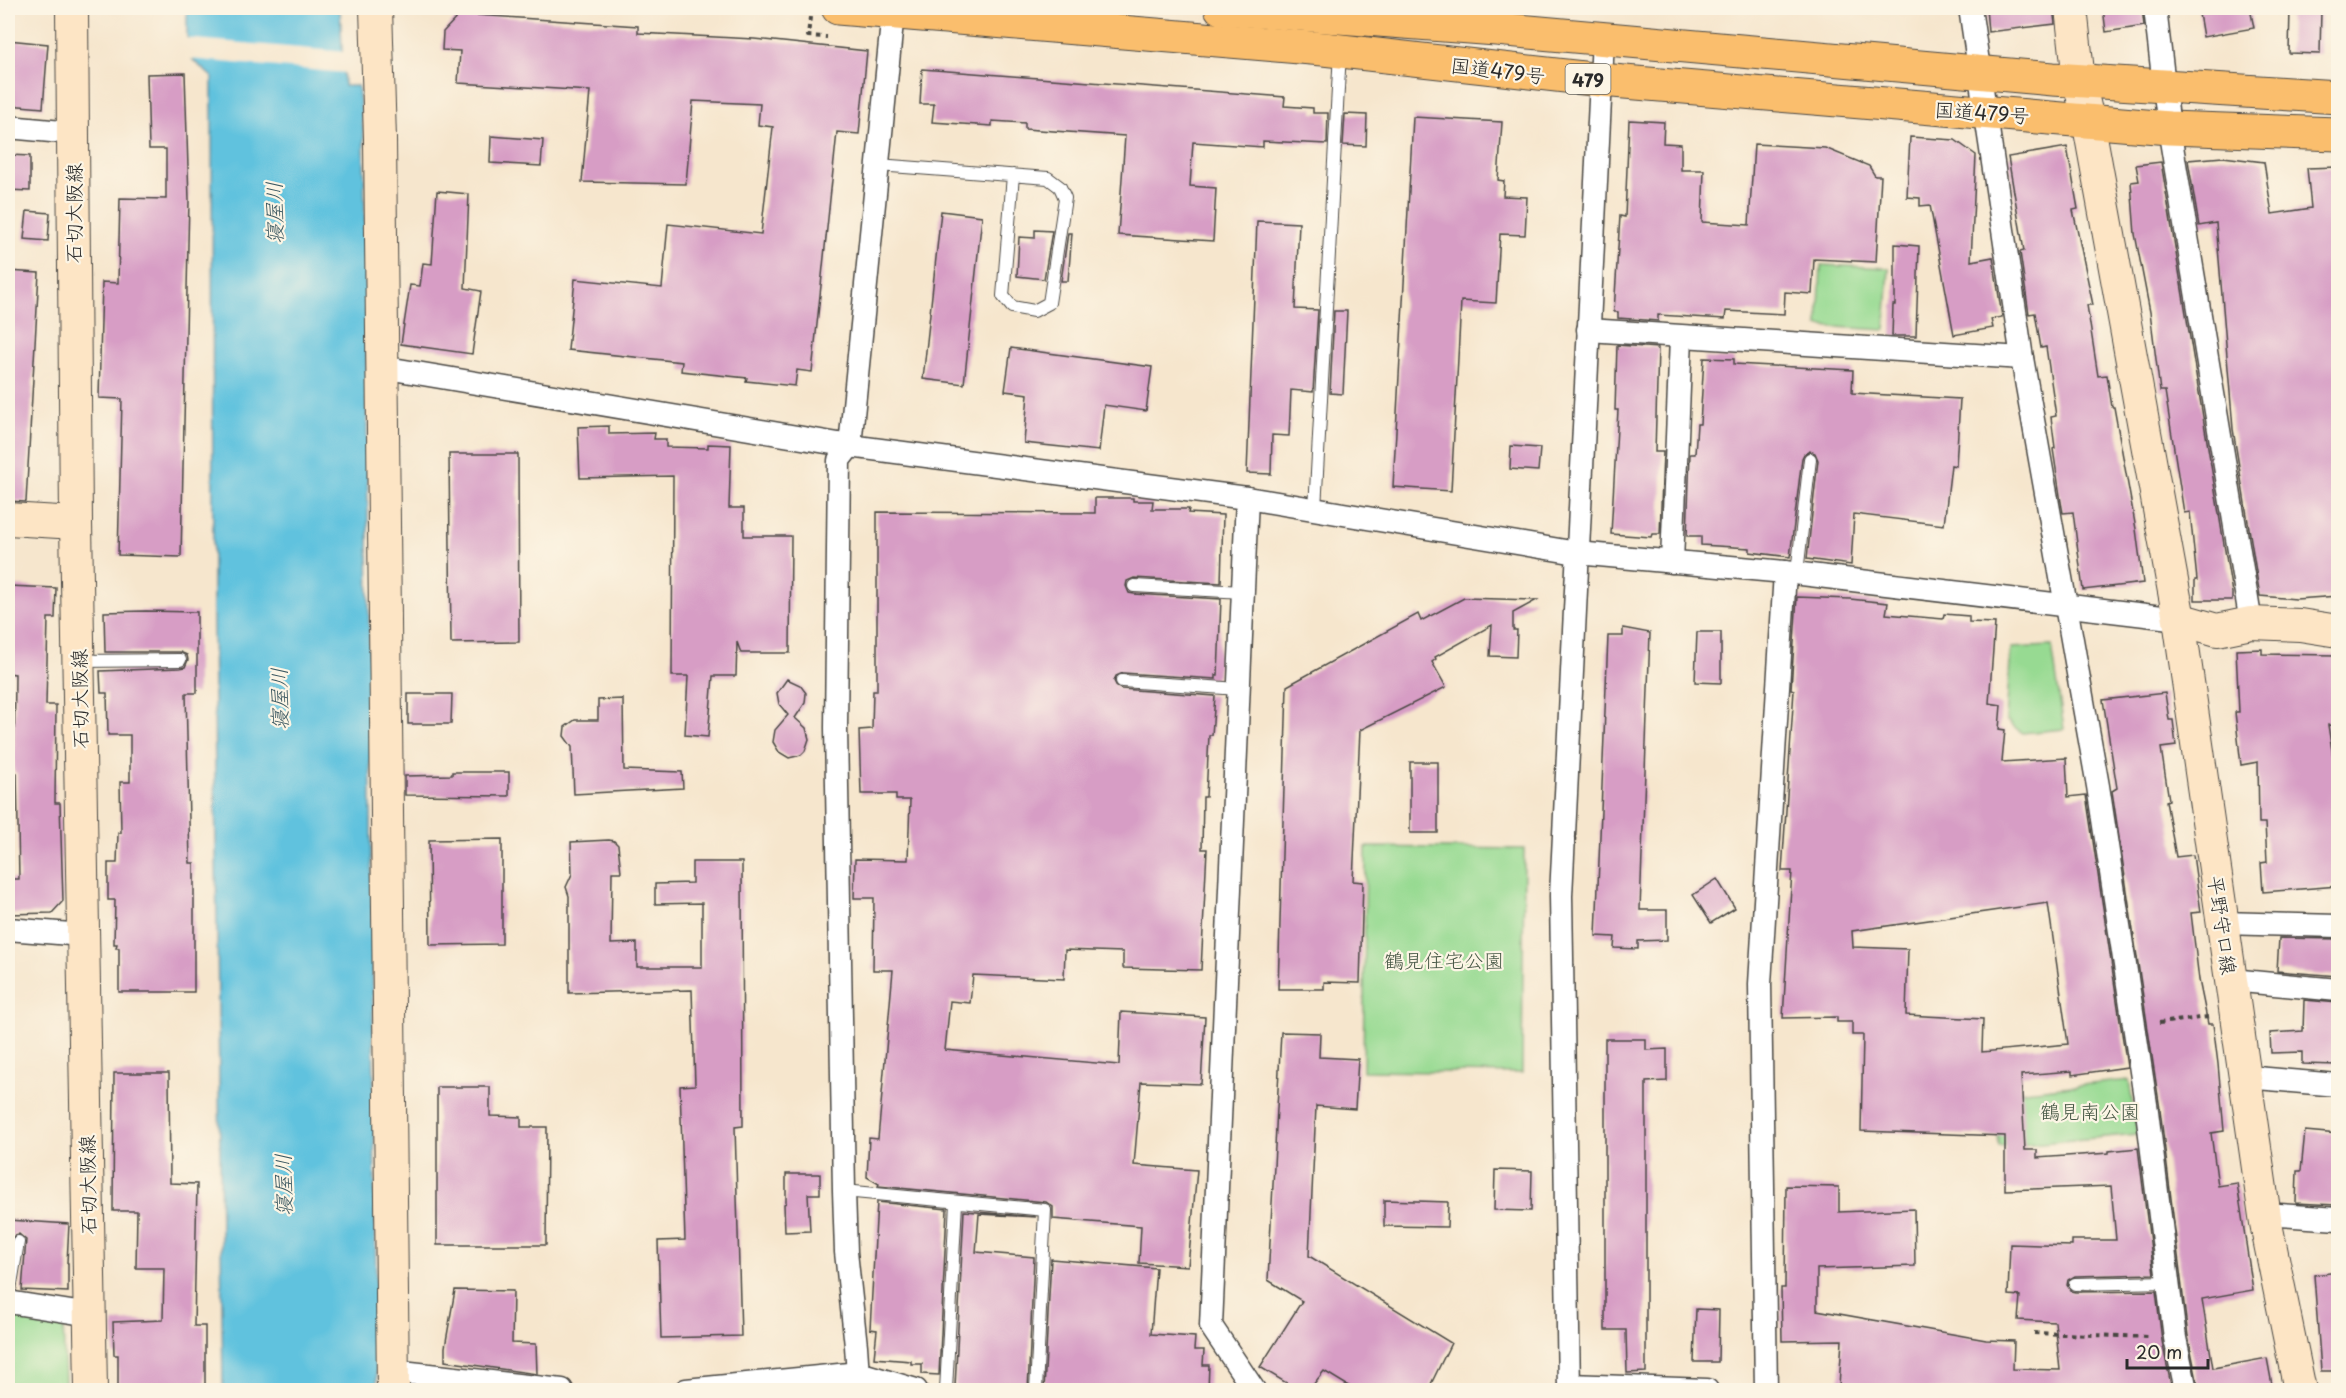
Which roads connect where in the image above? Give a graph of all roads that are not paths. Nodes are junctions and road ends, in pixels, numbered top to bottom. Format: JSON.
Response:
{"nodes":[{"id":1,"x":72,"y":8,"type":"edge"},
{"id":2,"x":376,"y":8,"type":"edge"},
{"id":3,"x":838,"y":8,"type":"edge"},
{"id":4,"x":1221,"y":8,"type":"edge"},
{"id":5,"x":1970,"y":8,"type":"edge"},
{"id":6,"x":2071,"y":8,"type":"edge"},
{"id":7,"x":2156,"y":8,"type":"edge"},
{"id":8,"x":892,"y":12,"type":"junction"},
{"id":9,"x":1497,"y":18,"type":"edge"},
{"id":10,"x":1603,"y":39,"type":"junction"},
{"id":11,"x":1340,"y":51,"type":"junction"},
{"id":12,"x":1979,"y":73,"type":"junction"},
{"id":13,"x":1601,"y":80,"type":"junction"},
{"id":14,"x":2079,"y":81,"type":"junction"},
{"id":15,"x":2165,"y":87,"type":"junction"},
{"id":16,"x":2338,"y":97,"type":"edge"},
{"id":17,"x":1984,"y":112,"type":"junction"},
{"id":18,"x":2088,"y":120,"type":"junction"},
{"id":19,"x":8,"y":127,"type":"edge"},
{"id":20,"x":2169,"y":128,"type":"junction"},
{"id":21,"x":73,"y":133,"type":"junction"},
{"id":22,"x":2338,"y":134,"type":"edge"},
{"id":23,"x":878,"y":165,"type":"junction"},
{"id":24,"x":1013,"y":175,"type":"junction"},
{"id":25,"x":1588,"y":330,"type":"junction"},
{"id":26,"x":1682,"y":337,"type":"junction"},
{"id":27,"x":2022,"y":358,"type":"junction"},
{"id":28,"x":381,"y":367,"type":"junction"},
{"id":29,"x":850,"y":446,"type":"junction"},
{"id":30,"x":1810,"y":459,"type":"dead end"},
{"id":31,"x":1247,"y":498,"type":"junction"},
{"id":32,"x":1315,"y":509,"type":"junction"},
{"id":33,"x":8,"y":519,"type":"edge"},
{"id":34,"x":76,"y":523,"type":"junction"},
{"id":35,"x":1577,"y":553,"type":"junction"},
{"id":36,"x":1672,"y":562,"type":"junction"},
{"id":37,"x":1791,"y":572,"type":"junction"},
{"id":38,"x":1134,"y":586,"type":"dead end"},
{"id":39,"x":1243,"y":592,"type":"junction"},
{"id":40,"x":2065,"y":605,"type":"junction"},
{"id":41,"x":2179,"y":619,"type":"junction"},
{"id":42,"x":2251,"y":622,"type":"junction"},
{"id":43,"x":2338,"y":631,"type":"edge"},
{"id":44,"x":180,"y":660,"type":"dead end"},
{"id":45,"x":78,"y":661,"type":"junction"},
{"id":46,"x":1122,"y":681,"type":"dead end"},
{"id":47,"x":1239,"y":689,"type":"junction"},
{"id":48,"x":2222,"y":923,"type":"junction"},
{"id":49,"x":2338,"y":926,"type":"edge"},
{"id":50,"x":8,"y":929,"type":"edge"},
{"id":51,"x":83,"y":935,"type":"junction"},
{"id":52,"x":2231,"y":980,"type":"junction"},
{"id":53,"x":2338,"y":990,"type":"edge"},
{"id":54,"x":2245,"y":1077,"type":"junction"},
{"id":55,"x":2338,"y":1085,"type":"edge"},
{"id":56,"x":844,"y":1191,"type":"junction"},
{"id":57,"x":956,"y":1203,"type":"junction"},
{"id":58,"x":2264,"y":1214,"type":"junction"},
{"id":59,"x":2338,"y":1219,"type":"edge"},
{"id":60,"x":18,"y":1242,"type":"dead end"},
{"id":61,"x":2168,"y":1282,"type":"junction"},
{"id":62,"x":2075,"y":1284,"type":"dead end"},
{"id":63,"x":8,"y":1302,"type":"edge"},
{"id":64,"x":90,"y":1315,"type":"junction"},
{"id":65,"x":393,"y":1381,"type":"edge"},
{"id":66,"x":859,"y":1382,"type":"edge"},
{"id":67,"x":1569,"y":1388,"type":"edge"},
{"id":68,"x":91,"y":1390,"type":"edge"},
{"id":69,"x":562,"y":1390,"type":"edge"},
{"id":70,"x":686,"y":1390,"type":"edge"},
{"id":71,"x":916,"y":1390,"type":"edge"},
{"id":72,"x":946,"y":1390,"type":"edge"},
{"id":73,"x":1036,"y":1390,"type":"edge"},
{"id":74,"x":1254,"y":1390,"type":"edge"},
{"id":75,"x":1707,"y":1390,"type":"edge"},
{"id":76,"x":1766,"y":1390,"type":"edge"},
{"id":77,"x":2186,"y":1390,"type":"edge"},
{"id":78,"x":2300,"y":1390,"type":"edge"}],
"edges":[{"from":1,"to":21,"type":"main road","name":"石切大阪線"},
{"from":2,"to":28,"type":"main road"},
{"from":3,"to":8,"type":"highway","name":"国道479号","number":"479"},
{"from":4,"to":9,"type":"highway","name":"国道479号","number":"479"},
{"from":5,"to":12,"type":"street"},
{"from":6,"to":14,"type":"main road","name":"平野守口線"},
{"from":7,"to":15,"type":"street"},
{"from":8,"to":11,"type":"highway","name":"国道479号","number":"479"},
{"from":8,"to":23,"type":"street"},
{"from":9,"to":10,"type":"highway","name":"国道479号","number":"479"},
{"from":10,"to":12,"type":"highway","name":"国道479号","number":"479"},
{"from":10,"to":13,"type":"street"},
{"from":11,"to":13,"type":"highway","name":"国道479号","number":"479"},
{"from":11,"to":32,"type":"lane"},
{"from":12,"to":14,"type":"highway","name":"国道479号","number":"479"},
{"from":12,"to":17,"type":"street"},
{"from":13,"to":17,"type":"highway","name":"国道479号","number":"479"},
{"from":13,"to":25,"type":"street"},
{"from":14,"to":15,"type":"highway","name":"国道479号","number":"479"},
{"from":14,"to":18,"type":"main road","name":"平野守口線"},
{"from":15,"to":16,"type":"highway","name":"国道479号","number":"479"},
{"from":15,"to":20,"type":"street"},
{"from":17,"to":18,"type":"highway","name":"国道479号","number":"479"},
{"from":17,"to":27,"type":"street"},
{"from":18,"to":20,"type":"highway","name":"国道479号","number":"479"},
{"from":18,"to":41,"type":"main road","name":"平野守口線"},
{"from":19,"to":21,"type":"street"},
{"from":20,"to":22,"type":"highway","name":"国道479号","number":"479"},
{"from":20,"to":42,"type":"street"},
{"from":21,"to":34,"type":"main road","name":"石切大阪線"},
{"from":23,"to":24,"type":"lane"},
{"from":23,"to":29,"type":"street"},
{"from":24,"to":24,"type":"lane"},
{"from":25,"to":26,"type":"street"},
{"from":25,"to":35,"type":"street"},
{"from":26,"to":27,"type":"street"},
{"from":26,"to":36,"type":"street"},
{"from":27,"to":40,"type":"street"},
{"from":28,"to":29,"type":"street"},
{"from":28,"to":65,"type":"main road"},
{"from":29,"to":31,"type":"street"},
{"from":29,"to":56,"type":"street"},
{"from":30,"to":37,"type":"lane"},
{"from":31,"to":32,"type":"street"},
{"from":31,"to":39,"type":"street"},
{"from":32,"to":35,"type":"street"},
{"from":33,"to":34,"type":"main road"},
{"from":34,"to":45,"type":"main road","name":"石切大阪線"},
{"from":35,"to":36,"type":"street"},
{"from":35,"to":67,"type":"street"},
{"from":36,"to":37,"type":"street"},
{"from":37,"to":40,"type":"street"},
{"from":37,"to":76,"type":"street"},
{"from":38,"to":39,"type":"lane"},
{"from":39,"to":47,"type":"street"},
{"from":40,"to":41,"type":"street"},
{"from":40,"to":61,"type":"street"},
{"from":41,"to":42,"type":"main road"},
{"from":41,"to":48,"type":"main road","name":"平野守口線"},
{"from":42,"to":43,"type":"main road"},
{"from":44,"to":45,"type":"lane"},
{"from":45,"to":51,"type":"main road","name":"石切大阪線"},
{"from":46,"to":47,"type":"lane"},
{"from":47,"to":74,"type":"street"},
{"from":48,"to":49,"type":"street"},
{"from":48,"to":52,"type":"main road","name":"平野守口線"},
{"from":50,"to":51,"type":"street"},
{"from":51,"to":64,"type":"main road","name":"石切大阪線"},
{"from":52,"to":53,"type":"street"},
{"from":52,"to":54,"type":"main road","name":"平野守口線"},
{"from":54,"to":55,"type":"street"},
{"from":54,"to":58,"type":"main road","name":"平野守口線"},
{"from":56,"to":57,"type":"lane"},
{"from":56,"to":66,"type":"street"},
{"from":57,"to":72,"type":"lane"},
{"from":57,"to":73,"type":"lane"},
{"from":58,"to":59,"type":"street"},
{"from":58,"to":78,"type":"main road","name":"平野守口線"},
{"from":60,"to":63,"type":"lane"},
{"from":61,"to":62,"type":"lane"},
{"from":61,"to":77,"type":"street"},
{"from":63,"to":64,"type":"street"},
{"from":64,"to":68,"type":"main road","name":"石切大阪線"},
{"from":65,"to":69,"type":"street"},
{"from":66,"to":70,"type":"street"},
{"from":66,"to":71,"type":"street"},
{"from":67,"to":75,"type":"street"}]}
